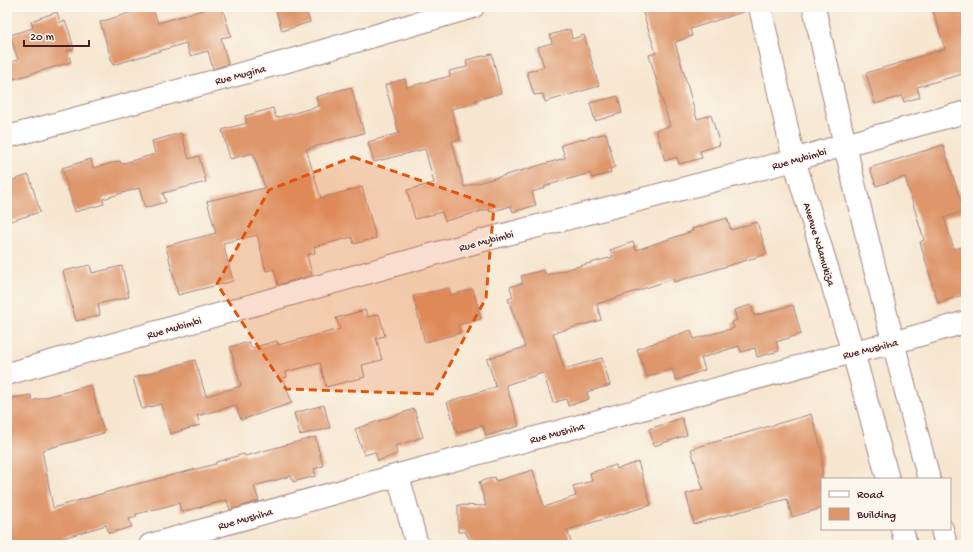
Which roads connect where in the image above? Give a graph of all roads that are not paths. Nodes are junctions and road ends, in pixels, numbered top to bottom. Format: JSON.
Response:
{"nodes":[{"id":1,"x":472,"y":7,"type":"edge"},
{"id":2,"x":760,"y":7,"type":"edge"},
{"id":3,"x":814,"y":7,"type":"edge"},
{"id":4,"x":966,"y":112,"type":"edge"},
{"id":5,"x":7,"y":137,"type":"edge"},
{"id":6,"x":844,"y":145,"type":"junction"},
{"id":7,"x":794,"y":160,"type":"junction"},
{"id":8,"x":966,"y":322,"type":"edge"},
{"id":9,"x":892,"y":343,"type":"junction"},
{"id":10,"x":853,"y":352,"type":"junction"},
{"id":11,"x":7,"y":374,"type":"edge"},
{"id":12,"x":398,"y":475,"type":"junction"},
{"id":13,"x":888,"y":478,"type":"edge"},
{"id":14,"x":929,"y":478,"type":"edge"},
{"id":15,"x":902,"y":530,"type":"edge"},
{"id":16,"x":942,"y":530,"type":"edge"},
{"id":17,"x":190,"y":539,"type":"edge"},
{"id":18,"x":150,"y":545,"type":"edge"},
{"id":19,"x":417,"y":545,"type":"edge"},
{"id":20,"x":906,"y":545,"type":"edge"},
{"id":21,"x":946,"y":545,"type":"edge"}],
"edges":[{"from":1,"to":5,"type":"street","name":"Rue Mugina"},
{"from":2,"to":7,"type":"street","name":"Avenue Ndamukiza"},
{"from":3,"to":6,"type":"street"},
{"from":4,"to":6,"type":"street","name":"Rue Mubimbi"},
{"from":6,"to":7,"type":"street","name":"Rue Mubimbi"},
{"from":6,"to":9,"type":"street"},
{"from":7,"to":10,"type":"street","name":"Avenue Ndamukiza"},
{"from":7,"to":11,"type":"street","name":"Rue Mubimbi"},
{"from":8,"to":9,"type":"street","name":"Rue Mushiha"},
{"from":9,"to":10,"type":"street","name":"Rue Mushiha"},
{"from":9,"to":14,"type":"street"},
{"from":10,"to":12,"type":"street","name":"Rue Mushiha"},
{"from":10,"to":13,"type":"street","name":"Avenue Ndamukiza"},
{"from":12,"to":17,"type":"street","name":"Rue Mushiha"},
{"from":12,"to":19,"type":"street"},
{"from":15,"to":20,"type":"street"},
{"from":16,"to":21,"type":"street"},
{"from":17,"to":18,"type":"street","name":"Rue Mushiha"}]}
